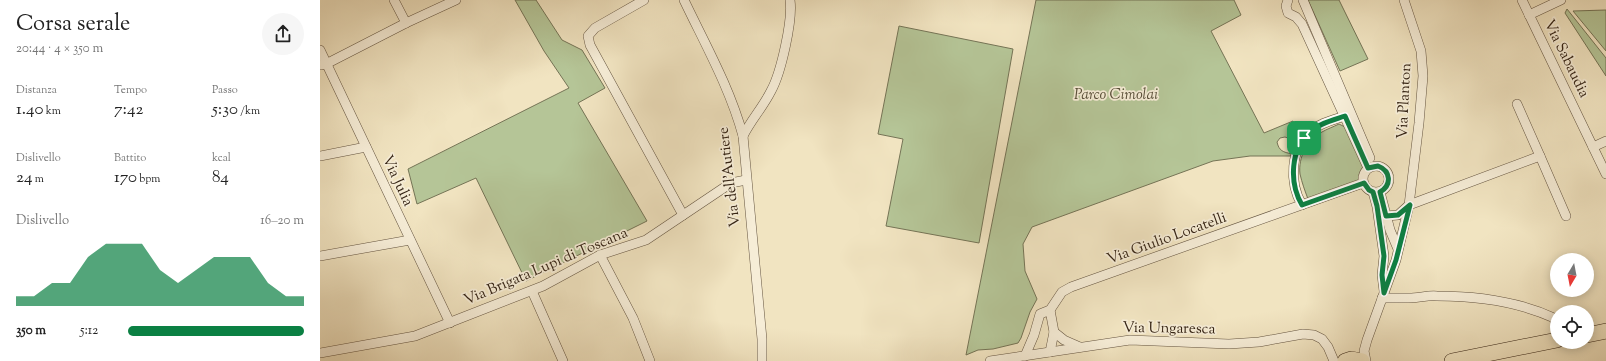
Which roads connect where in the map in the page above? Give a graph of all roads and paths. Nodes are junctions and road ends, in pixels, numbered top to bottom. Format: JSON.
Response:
{"nodes":[{"id":1,"x":394,"y":0,"type":"edge"},
{"id":2,"x":456,"y":0,"type":"edge"},
{"id":3,"x":644,"y":0,"type":"edge"},
{"id":4,"x":684,"y":0,"type":"edge"},
{"id":5,"x":790,"y":0,"type":"edge"},
{"id":6,"x":1288,"y":0,"type":"edge"},
{"id":7,"x":1304,"y":0,"type":"edge"},
{"id":8,"x":1404,"y":0,"type":"edge"},
{"id":9,"x":1522,"y":0,"type":"edge"},
{"id":10,"x":1561,"y":0,"type":"edge"},
{"id":11,"x":1529,"y":15,"type":"junction"},
{"id":12,"x":406,"y":23,"type":"junction"},
{"id":13,"x":320,"y":50,"type":"edge"},
{"id":14,"x":323,"y":64,"type":"edge"},
{"id":15,"x":1517,"y":104,"type":"dead end"},
{"id":16,"x":1345,"y":116,"type":"junction"},
{"id":17,"x":742,"y":136,"type":"junction"},
{"id":18,"x":1606,"y":141,"type":"edge"},
{"id":19,"x":366,"y":147,"type":"junction"},
{"id":20,"x":1593,"y":147,"type":"junction"},
{"id":21,"x":320,"y":156,"type":"edge"},
{"id":22,"x":1540,"y":156,"type":"junction"},
{"id":23,"x":1371,"y":167,"type":"junction"},
{"id":24,"x":1606,"y":174,"type":"edge"},
{"id":25,"x":746,"y":180,"type":"junction"},
{"id":26,"x":1364,"y":183,"type":"junction"},
{"id":27,"x":1377,"y":192,"type":"junction"},
{"id":28,"x":1302,"y":205,"type":"junction"},
{"id":29,"x":1410,"y":205,"type":"junction"},
{"id":30,"x":683,"y":215,"type":"junction"},
{"id":31,"x":1386,"y":216,"type":"junction"},
{"id":32,"x":1566,"y":216,"type":"dead end"},
{"id":33,"x":410,"y":240,"type":"junction"},
{"id":34,"x":1398,"y":249,"type":"junction"},
{"id":35,"x":320,"y":256,"type":"edge"},
{"id":36,"x":600,"y":256,"type":"junction"},
{"id":37,"x":532,"y":291,"type":"junction"},
{"id":38,"x":1383,"y":295,"type":"junction"},
{"id":39,"x":1050,"y":310,"type":"junction"},
{"id":40,"x":1550,"y":316,"type":"edge"},
{"id":41,"x":450,"y":323,"type":"junction"},
{"id":42,"x":1606,"y":331,"type":"edge"},
{"id":43,"x":1054,"y":332,"type":"junction"},
{"id":44,"x":1594,"y":334,"type":"edge"},
{"id":45,"x":1034,"y":335,"type":"junction"},
{"id":46,"x":1550,"y":341,"type":"edge"},
{"id":47,"x":1080,"y":347,"type":"junction"},
{"id":48,"x":1046,"y":352,"type":"junction"},
{"id":49,"x":320,"y":353,"type":"edge"},
{"id":50,"x":1025,"y":356,"type":"junction"},
{"id":51,"x":563,"y":361,"type":"edge"},
{"id":52,"x":650,"y":361,"type":"edge"},
{"id":53,"x":762,"y":361,"type":"edge"},
{"id":54,"x":990,"y":361,"type":"edge"},
{"id":55,"x":1334,"y":361,"type":"edge"},
{"id":56,"x":1345,"y":361,"type":"edge"},
{"id":57,"x":1362,"y":361,"type":"edge"},
{"id":58,"x":1366,"y":361,"type":"edge"},
{"id":59,"x":1452,"y":361,"type":"edge"}],
"edges":[{"from":1,"to":12,"type":"street"},
{"from":2,"to":12,"type":"street"},
{"from":3,"to":30,"type":"street"},
{"from":4,"to":17,"type":"street","name":"Via dell'Autiere"},
{"from":5,"to":17,"type":"street"},
{"from":6,"to":16,"type":"street"},
{"from":7,"to":23,"type":"street"},
{"from":8,"to":29,"type":"street","name":"Via Planton"},
{"from":9,"to":11,"type":"street","name":"Via Sabaudia"},
{"from":10,"to":11,"type":"street"},
{"from":11,"to":20,"type":"street","name":"Via Sabaudia"},
{"from":12,"to":14,"type":"street"},
{"from":13,"to":14,"type":"street","name":"Via Julia"},
{"from":14,"to":19,"type":"street","name":"Via Julia"},
{"from":15,"to":22,"type":"street"},
{"from":16,"to":23,"type":"street"},
{"from":16,"to":28,"type":"street"},
{"from":17,"to":25,"type":"street","name":"Via dell'Autiere"},
{"from":18,"to":20,"type":"street"},
{"from":19,"to":21,"type":"street"},
{"from":19,"to":33,"type":"street","name":"Via Julia"},
{"from":20,"to":24,"type":"street","name":"Via Sabaudia"},
{"from":22,"to":29,"type":"street"},
{"from":22,"to":32,"type":"street"},
{"from":23,"to":26,"type":"street"},
{"from":23,"to":27,"type":"street"},
{"from":25,"to":30,"type":"street","name":"Via Brigata Lupi di Toscana"},
{"from":25,"to":53,"type":"street","name":"Via dell'Autiere"},
{"from":26,"to":27,"type":"street"},
{"from":26,"to":28,"type":"street","name":"Via Giulio Locatelli"},
{"from":27,"to":31,"type":"street"},
{"from":27,"to":38,"type":"street"},
{"from":28,"to":39,"type":"street","name":"Via Giulio Locatelli"},
{"from":29,"to":31,"type":"street"},
{"from":29,"to":34,"type":"street","name":"Via Planton"},
{"from":30,"to":36,"type":"street","name":"Via Brigata Lupi di Toscana"},
{"from":31,"to":34,"type":"street"},
{"from":33,"to":35,"type":"street"},
{"from":33,"to":41,"type":"street","name":"Via Julia"},
{"from":34,"to":38,"type":"street","name":"Via Planton"},
{"from":36,"to":37,"type":"street","name":"Via Brigata Lupi di Toscana"},
{"from":36,"to":52,"type":"street"},
{"from":37,"to":41,"type":"street","name":"Via Brigata Lupi di Toscana"},
{"from":37,"to":51,"type":"street"},
{"from":38,"to":40,"type":"street"},
{"from":38,"to":58,"type":"street","name":"Via Planton"},
{"from":39,"to":43,"type":"street"},
{"from":39,"to":45,"type":"street","name":"Via Giulio Locatelli"},
{"from":41,"to":49,"type":"street","name":"Via Brigata Lupi di Toscana"},
{"from":42,"to":44,"type":"main road"},
{"from":43,"to":47,"type":"street"},
{"from":43,"to":48,"type":"street"},
{"from":45,"to":48,"type":"street"},
{"from":45,"to":50,"type":"street"},
{"from":46,"to":59,"type":"main road"},
{"from":47,"to":48,"type":"street","name":"Via Ungaresca"},
{"from":47,"to":55,"type":"street","name":"Via Ungaresca"},
{"from":48,"to":50,"type":"street","name":"Via Ungaresca"},
{"from":50,"to":54,"type":"street","name":"Via Ungaresca"},
{"from":56,"to":57,"type":"main road"}]}
